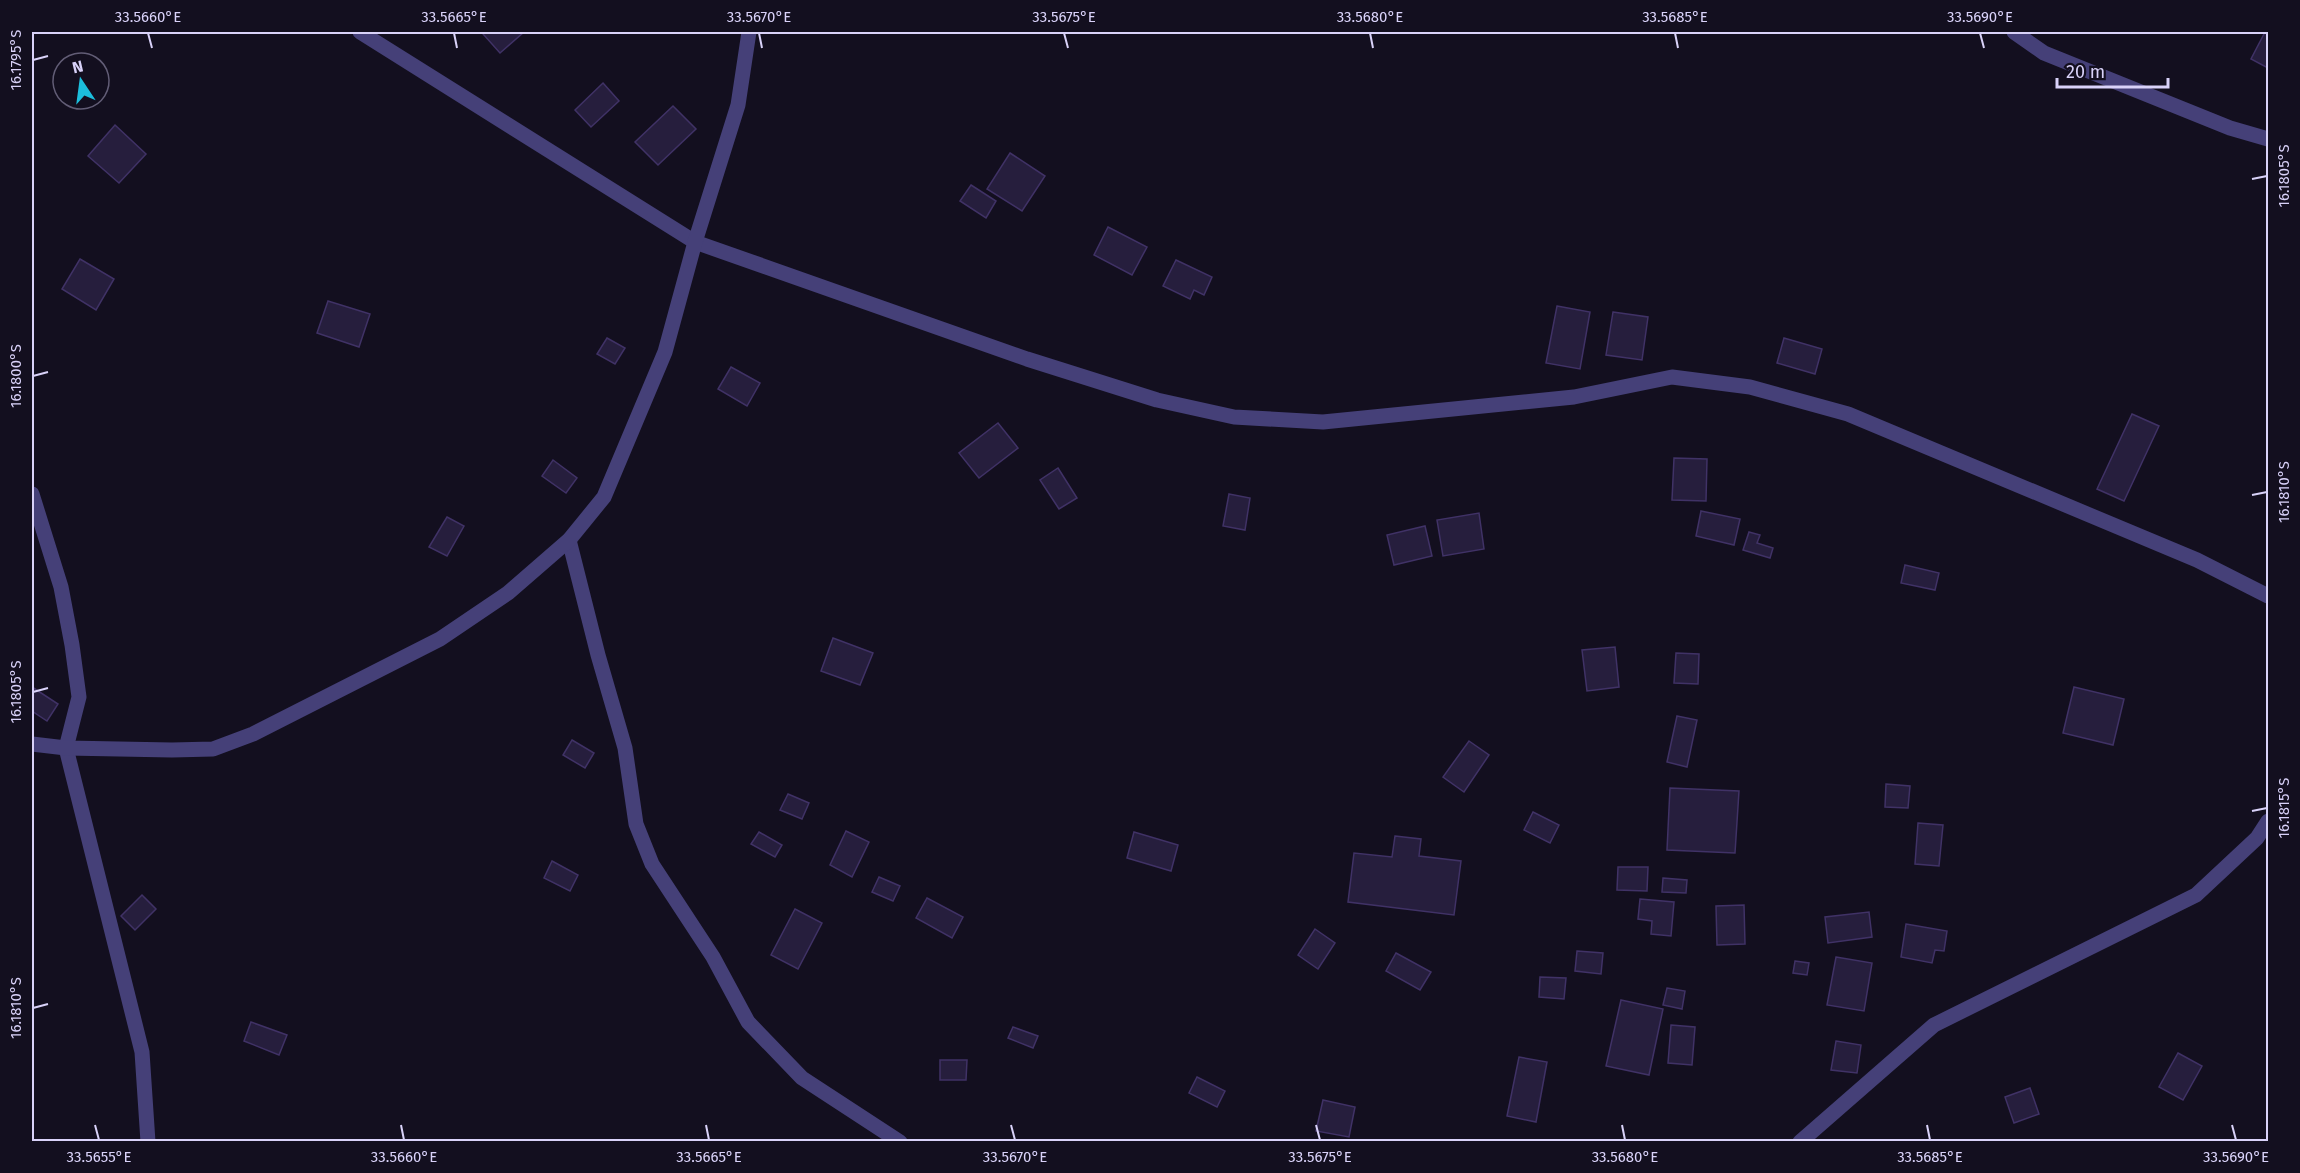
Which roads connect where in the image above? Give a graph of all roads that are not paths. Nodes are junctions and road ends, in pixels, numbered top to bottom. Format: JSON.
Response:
{"nodes":[{"id":1,"x":360,"y":32,"type":"edge"},
{"id":2,"x":749,"y":32,"type":"edge"},
{"id":3,"x":2014,"y":32,"type":"edge"},
{"id":4,"x":2268,"y":140,"type":"edge"},
{"id":5,"x":695,"y":242,"type":"junction"},
{"id":6,"x":32,"y":494,"type":"edge"},
{"id":7,"x":569,"y":540,"type":"junction"},
{"id":8,"x":2268,"y":596,"type":"edge"},
{"id":9,"x":32,"y":744,"type":"edge"},
{"id":10,"x":66,"y":748,"type":"junction"},
{"id":11,"x":2268,"y":821,"type":"edge"},
{"id":12,"x":148,"y":1142,"type":"edge"},
{"id":13,"x":900,"y":1142,"type":"edge"},
{"id":14,"x":1800,"y":1142,"type":"edge"}],
"edges":[{"from":1,"to":5,"type":"street"},
{"from":2,"to":5,"type":"street"},
{"from":3,"to":4,"type":"street"},
{"from":5,"to":7,"type":"street"},
{"from":5,"to":8,"type":"street"},
{"from":6,"to":10,"type":"street"},
{"from":7,"to":10,"type":"street"},
{"from":7,"to":13,"type":"street"},
{"from":9,"to":10,"type":"street"},
{"from":10,"to":12,"type":"street"},
{"from":11,"to":14,"type":"street"}]}
